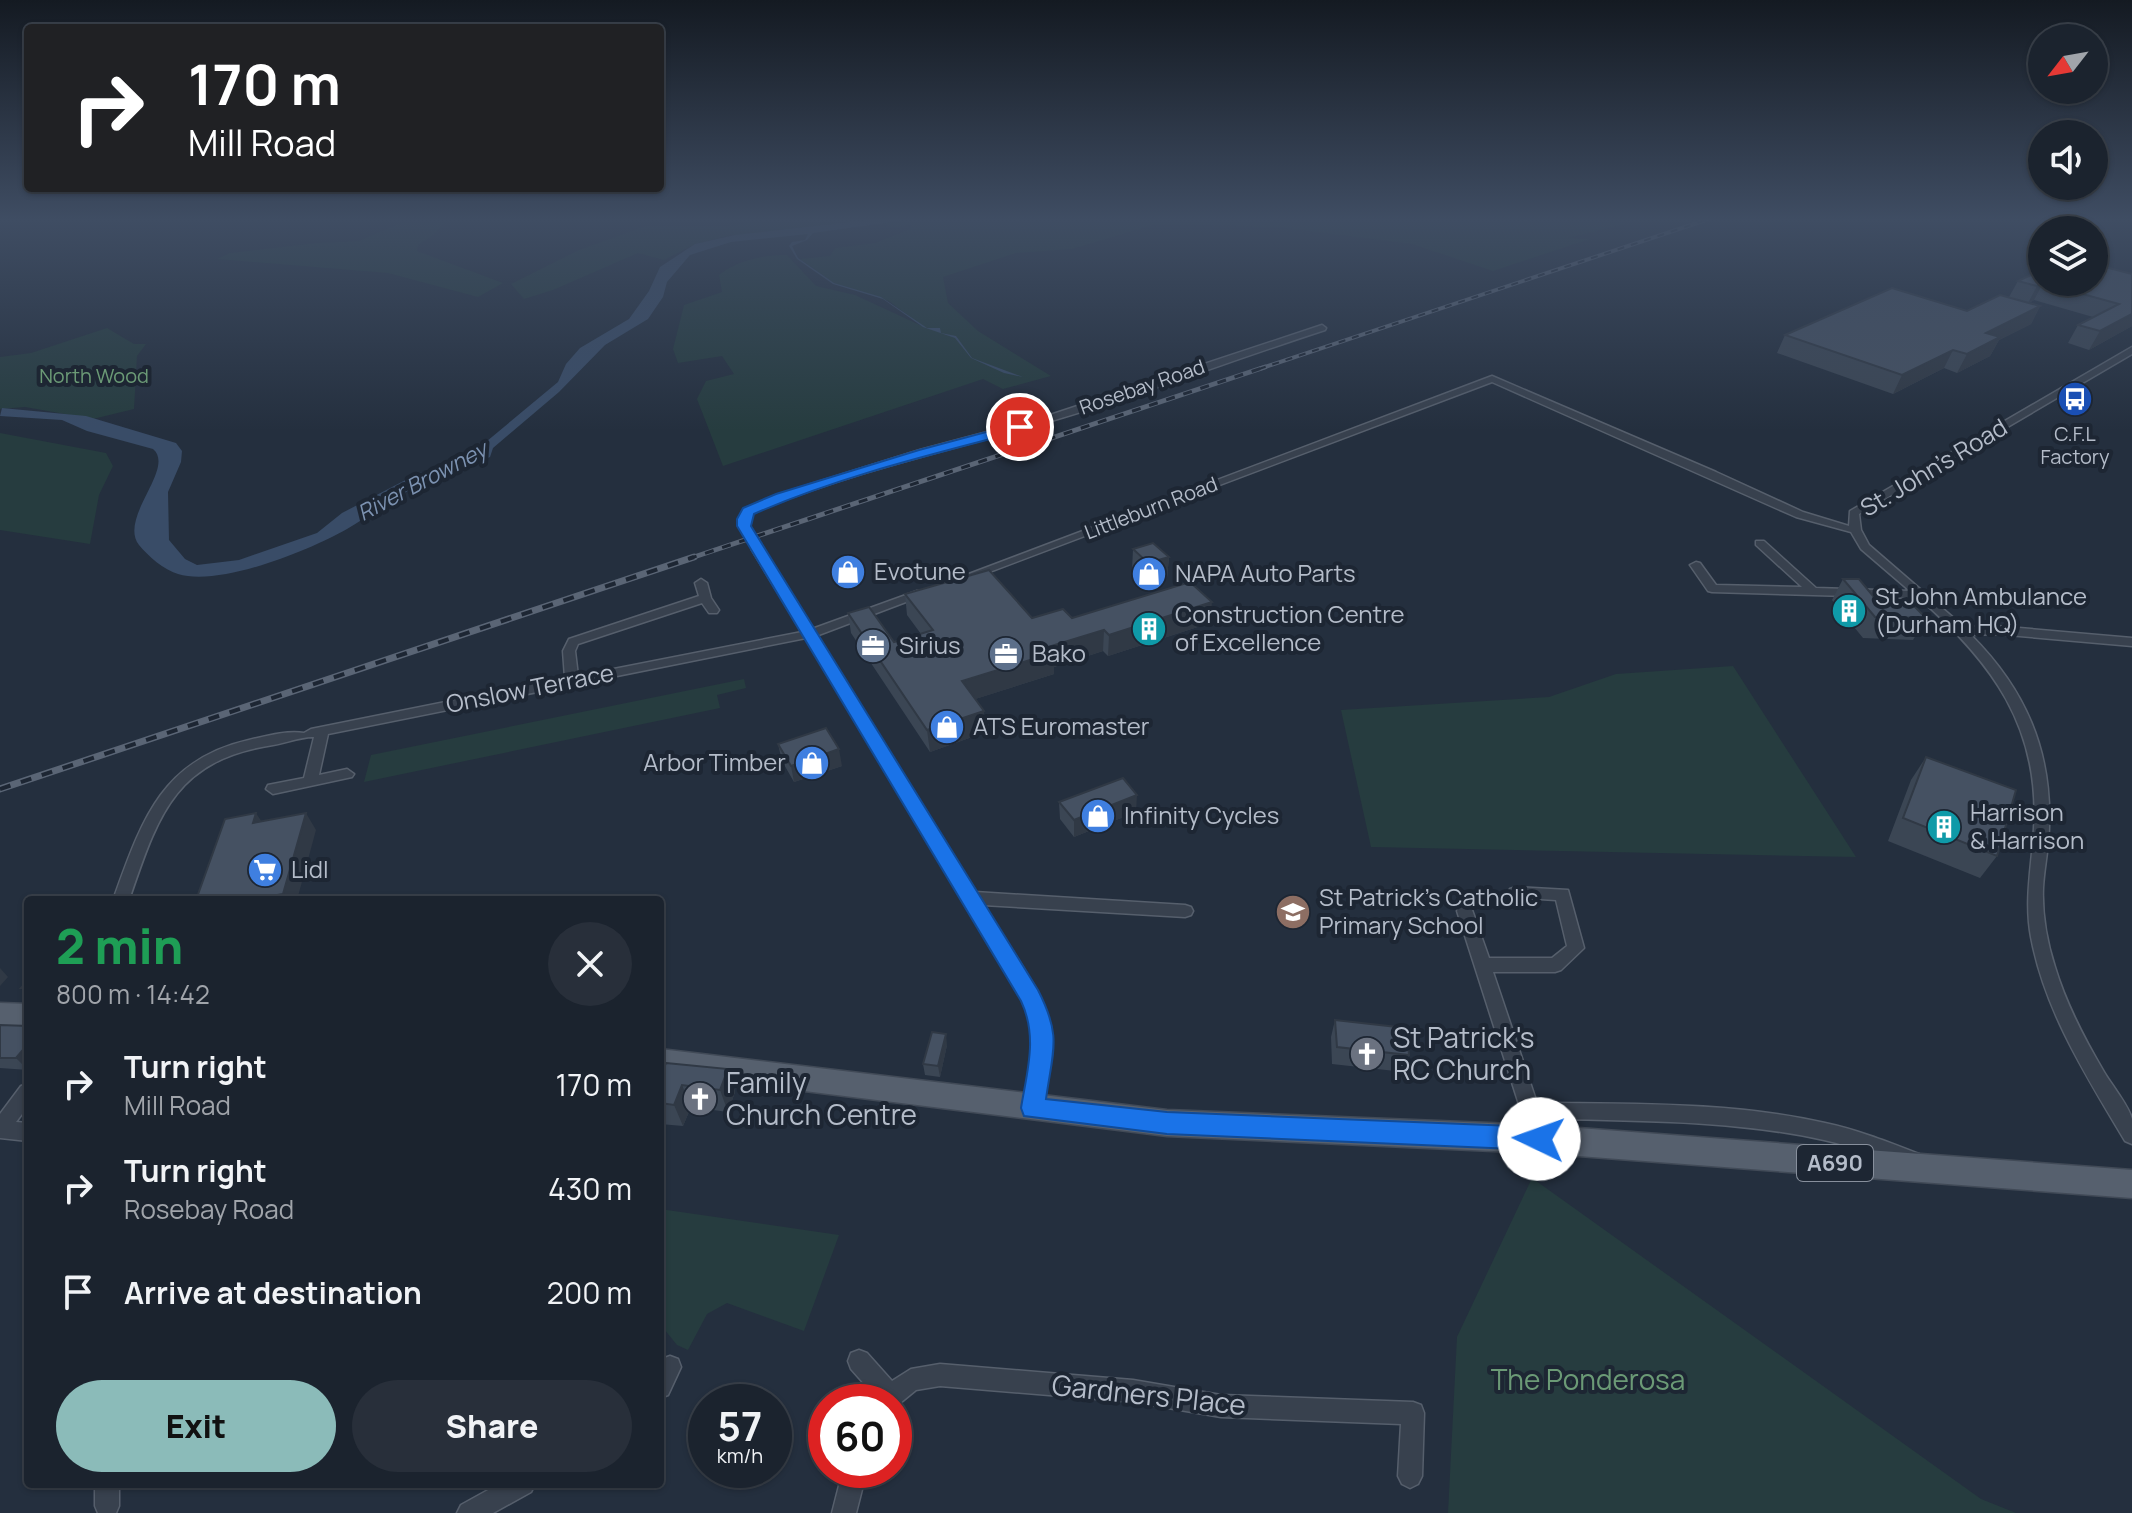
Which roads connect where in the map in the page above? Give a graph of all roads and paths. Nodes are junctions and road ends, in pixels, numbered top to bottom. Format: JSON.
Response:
{"nodes":[{"id":1,"x":1322,"y":328,"type":"dead end"},
{"id":2,"x":2132,"y":350,"type":"edge"},
{"id":3,"x":1855,"y":530,"type":"junction"},
{"id":4,"x":1760,"y":543,"type":"dead end"},
{"id":5,"x":1696,"y":565,"type":"dead end"},
{"id":6,"x":701,"y":583,"type":"dead end"},
{"id":7,"x":941,"y":587,"type":"edge"},
{"id":8,"x":926,"y":592,"type":"edge"},
{"id":9,"x":1815,"y":593,"type":"junction"},
{"id":10,"x":1921,"y":595,"type":"junction"},
{"id":11,"x":1965,"y":631,"type":"junction"},
{"id":12,"x":809,"y":634,"type":"junction"},
{"id":13,"x":2132,"y":642,"type":"edge"},
{"id":14,"x":572,"y":680,"type":"junction"},
{"id":15,"x":311,"y":733,"type":"junction"},
{"id":16,"x":347,"y":774,"type":"dead end"},
{"id":17,"x":310,"y":782,"type":"junction"},
{"id":18,"x":273,"y":789,"type":"dead end"},
{"id":19,"x":1516,"y":893,"type":"dead end"},
{"id":20,"x":123,"y":896,"type":"edge"},
{"id":21,"x":970,"y":898,"type":"junction"},
{"id":22,"x":1185,"y":911,"type":"dead end"},
{"id":23,"x":1465,"y":911,"type":"dead end"},
{"id":24,"x":1481,"y":965,"type":"junction"},
{"id":25,"x":0,"y":1014,"type":"edge"},
{"id":26,"x":24,"y":1015,"type":"edge"},
{"id":27,"x":664,"y":1062,"type":"edge"},
{"id":28,"x":24,"y":1097,"type":"edge"},
{"id":29,"x":1033,"y":1108,"type":"junction"},
{"id":30,"x":0,"y":1129,"type":"edge"},
{"id":31,"x":24,"y":1132,"type":"edge"},
{"id":32,"x":2132,"y":1135,"type":"edge"},
{"id":33,"x":1539,"y":1139,"type":"junction"},
{"id":34,"x":2132,"y":1184,"type":"edge"},
{"id":35,"x":859,"y":1361,"type":"dead end"},
{"id":36,"x":876,"y":1384,"type":"edge"},
{"id":37,"x":906,"y":1384,"type":"edge"},
{"id":38,"x":1410,"y":1476,"type":"dead end"},
{"id":39,"x":516,"y":1488,"type":"edge"},
{"id":40,"x":850,"y":1488,"type":"edge"},
{"id":41,"x":469,"y":1513,"type":"edge"},
{"id":42,"x":844,"y":1513,"type":"edge"}],
"edges":[{"from":1,"to":12,"type":"street","name":"Rosebay Road","bridge":true},
{"from":2,"to":3,"type":"street","name":"St. John's Road"},
{"from":3,"to":7,"type":"street","name":"Littleburn Road"},
{"from":3,"to":10,"type":"street","name":"St. John's Road"},
{"from":4,"to":9,"type":"street"},
{"from":5,"to":9,"type":"street"},
{"from":6,"to":14,"type":"street"},
{"from":8,"to":12,"type":"street"},
{"from":9,"to":10,"type":"street"},
{"from":10,"to":11,"type":"street","name":"St. John's Road"},
{"from":11,"to":13,"type":"street"},
{"from":11,"to":32,"type":"street","name":"St. John's Road"},
{"from":12,"to":14,"type":"street","name":"Onslow Terrace"},
{"from":12,"to":21,"type":"street"},
{"from":14,"to":15,"type":"street","name":"Onslow Terrace"},
{"from":15,"to":17,"type":"street"},
{"from":15,"to":20,"type":"street","name":"Onslow Terrace"},
{"from":16,"to":17,"type":"street"},
{"from":17,"to":18,"type":"street"},
{"from":19,"to":24,"type":"street"},
{"from":21,"to":22,"type":"street"},
{"from":21,"to":29,"type":"street"},
{"from":23,"to":24,"type":"street"},
{"from":24,"to":33,"type":"street"},
{"from":25,"to":26,"type":"main road"},
{"from":27,"to":29,"type":"main road","number":"A690"},
{"from":28,"to":30,"type":"street"},
{"from":29,"to":33,"type":"main road","number":"A690"},
{"from":30,"to":31,"type":"street"},
{"from":33,"to":34,"type":"main road","number":"A690"},
{"from":35,"to":36,"type":"street","name":"Gardners Place"},
{"from":37,"to":38,"type":"street","name":"Gardners Place"},
{"from":39,"to":41,"type":"street"},
{"from":40,"to":42,"type":"street"}]}
